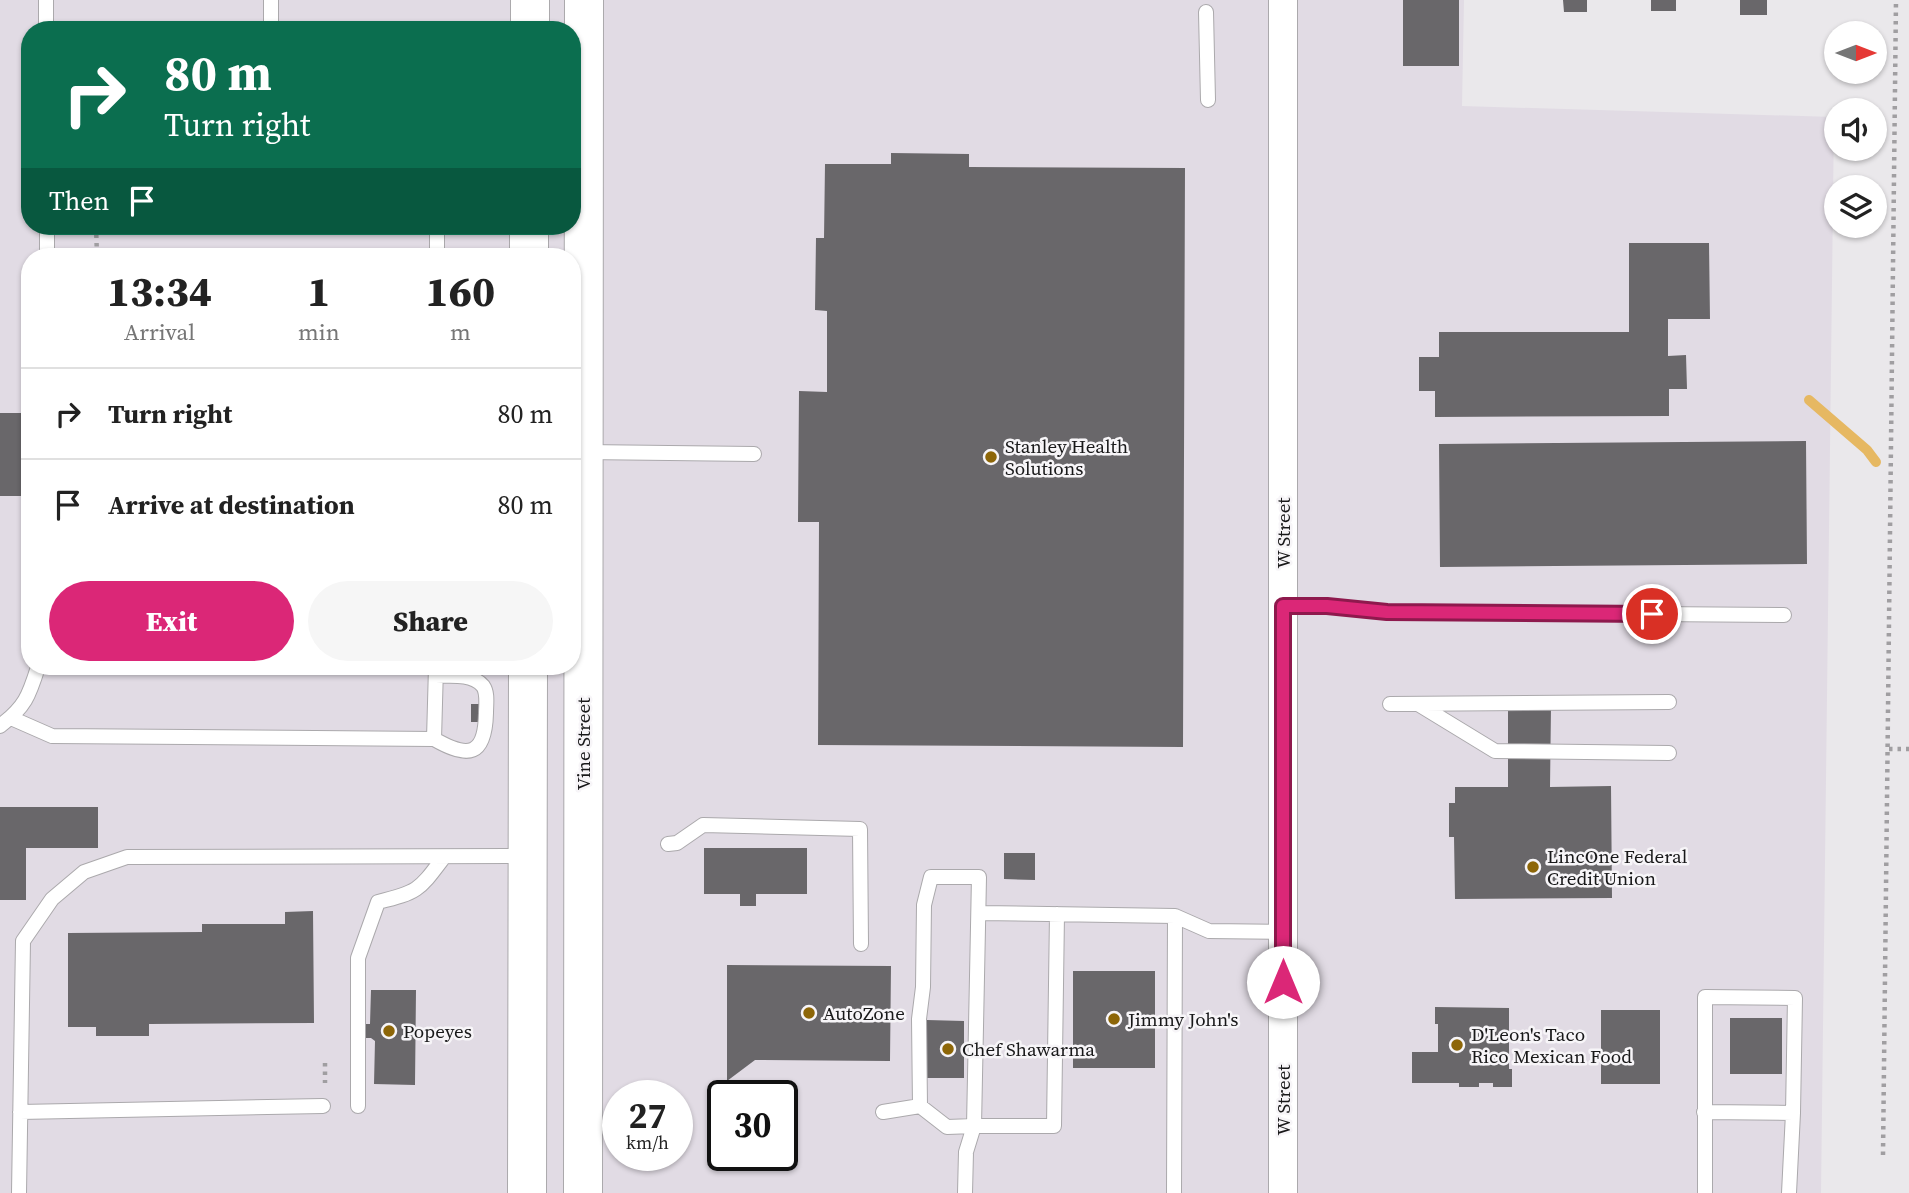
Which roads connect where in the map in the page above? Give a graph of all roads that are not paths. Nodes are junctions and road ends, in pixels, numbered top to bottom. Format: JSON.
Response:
{"nodes":[{"id":1,"x":46,"y":0,"type":"edge"},
{"id":2,"x":271,"y":0,"type":"edge"},
{"id":3,"x":530,"y":0,"type":"edge"},
{"id":4,"x":584,"y":0,"type":"edge"},
{"id":5,"x":1283,"y":0,"type":"edge"},
{"id":6,"x":1206,"y":12,"type":"dead end"},
{"id":7,"x":46,"y":21,"type":"edge"},
{"id":8,"x":271,"y":21,"type":"edge"},
{"id":9,"x":530,"y":21,"type":"edge"},
{"id":10,"x":1208,"y":100,"type":"dead end"},
{"id":11,"x":583,"y":452,"type":"junction"},
{"id":12,"x":754,"y":454,"type":"dead end"},
{"id":13,"x":1283,"y":606,"type":"junction"},
{"id":14,"x":1784,"y":615,"type":"dead end"},
{"id":15,"x":36,"y":675,"type":"edge"},
{"id":16,"x":436,"y":675,"type":"edge"},
{"id":17,"x":457,"y":675,"type":"edge"},
{"id":18,"x":528,"y":675,"type":"edge"},
{"id":19,"x":1669,"y":702,"type":"dead end"},
{"id":20,"x":1390,"y":704,"type":"dead end"},
{"id":21,"x":1418,"y":704,"type":"junction"},
{"id":22,"x":6,"y":722,"type":"edge"},
{"id":23,"x":435,"y":739,"type":"junction"},
{"id":24,"x":1669,"y":753,"type":"dead end"},
{"id":25,"x":668,"y":844,"type":"dead end"},
{"id":26,"x":528,"y":856,"type":"junction"},
{"id":27,"x":444,"y":857,"type":"junction"},
{"id":28,"x":979,"y":913,"type":"junction"},
{"id":29,"x":1057,"y":914,"type":"junction"},
{"id":30,"x":1175,"y":916,"type":"junction"},
{"id":31,"x":1283,"y":932,"type":"junction"},
{"id":32,"x":861,"y":944,"type":"dead end"},
{"id":33,"x":324,"y":1099,"type":"road end"},
{"id":34,"x":358,"y":1105,"type":"dead end"},
{"id":35,"x":920,"y":1105,"type":"junction"},
{"id":36,"x":20,"y":1112,"type":"junction"},
{"id":37,"x":883,"y":1112,"type":"dead end"},
{"id":38,"x":1704,"y":1112,"type":"junction"},
{"id":39,"x":1793,"y":1113,"type":"junction"},
{"id":40,"x":974,"y":1126,"type":"junction"},
{"id":41,"x":19,"y":1193,"type":"edge"},
{"id":42,"x":527,"y":1193,"type":"edge"},
{"id":43,"x":583,"y":1193,"type":"edge"},
{"id":44,"x":965,"y":1193,"type":"edge"},
{"id":45,"x":1174,"y":1193,"type":"edge"},
{"id":46,"x":1283,"y":1193,"type":"edge"},
{"id":47,"x":1706,"y":1193,"type":"edge"},
{"id":48,"x":1789,"y":1193,"type":"edge"}],
"edges":[{"from":1,"to":7,"type":"lane"},
{"from":2,"to":8,"type":"lane"},
{"from":3,"to":9,"type":"main road"},
{"from":4,"to":11,"type":"main road","name":"Vine Street"},
{"from":5,"to":13,"type":"street","name":"W Street"},
{"from":6,"to":10,"type":"lane"},
{"from":11,"to":12,"type":"lane"},
{"from":11,"to":43,"type":"main road","name":"Vine Street"},
{"from":13,"to":14,"type":"lane"},
{"from":13,"to":31,"type":"street","name":"W Street"},
{"from":15,"to":22,"type":"lane"},
{"from":16,"to":23,"type":"lane"},
{"from":17,"to":23,"type":"lane"},
{"from":18,"to":26,"type":"main road"},
{"from":19,"to":21,"type":"lane"},
{"from":20,"to":21,"type":"lane"},
{"from":21,"to":24,"type":"lane"},
{"from":22,"to":23,"type":"lane"},
{"from":25,"to":32,"type":"lane"},
{"from":26,"to":27,"type":"lane"},
{"from":26,"to":42,"type":"main road"},
{"from":27,"to":34,"type":"lane"},
{"from":27,"to":36,"type":"lane"},
{"from":28,"to":29,"type":"lane"},
{"from":28,"to":35,"type":"lane"},
{"from":28,"to":40,"type":"lane"},
{"from":29,"to":30,"type":"lane"},
{"from":29,"to":40,"type":"lane"},
{"from":30,"to":31,"type":"lane"},
{"from":30,"to":45,"type":"lane"},
{"from":31,"to":46,"type":"street","name":"W Street"},
{"from":33,"to":36,"type":"lane"},
{"from":35,"to":37,"type":"lane"},
{"from":35,"to":40,"type":"lane"},
{"from":36,"to":41,"type":"lane"},
{"from":38,"to":39,"type":"lane"},
{"from":38,"to":39,"type":"lane"},
{"from":38,"to":47,"type":"lane"},
{"from":39,"to":48,"type":"lane"},
{"from":40,"to":44,"type":"lane"}]}
